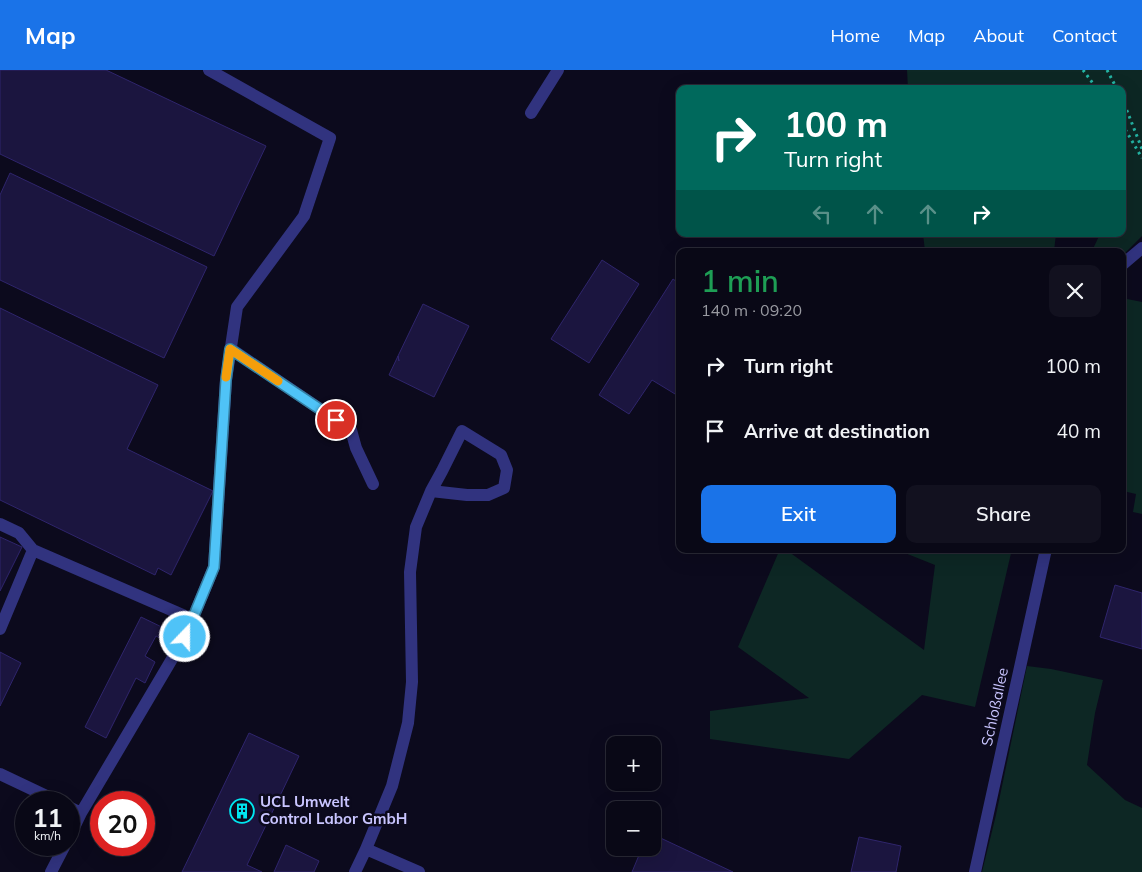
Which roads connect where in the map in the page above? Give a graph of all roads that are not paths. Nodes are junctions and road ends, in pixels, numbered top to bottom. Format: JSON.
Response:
{"nodes":[{"id":1,"x":209,"y":70,"type":"edge"},
{"id":2,"x":558,"y":70,"type":"edge"},
{"id":3,"x":531,"y":114,"type":"dead end"},
{"id":4,"x":1142,"y":248,"type":"edge"},
{"id":5,"x":1126,"y":262,"type":"edge"},
{"id":6,"x":230,"y":349,"type":"junction"},
{"id":7,"x":373,"y":484,"type":"dead end"},
{"id":8,"x":431,"y":491,"type":"junction"},
{"id":9,"x":0,"y":524,"type":"edge"},
{"id":10,"x":34,"y":550,"type":"junction"},
{"id":11,"x":1045,"y":553,"type":"edge"},
{"id":12,"x":192,"y":619,"type":"junction"},
{"id":13,"x":0,"y":629,"type":"edge"},
{"id":14,"x":0,"y":774,"type":"edge"},
{"id":15,"x":36,"y":791,"type":"edge"},
{"id":16,"x":82,"y":813,"type":"joint"},
{"id":17,"x":80,"y":817,"type":"edge"},
{"id":18,"x":366,"y":849,"type":"junction"},
{"id":19,"x":59,"y":856,"type":"edge"},
{"id":20,"x":51,"y":872,"type":"edge"},
{"id":21,"x":356,"y":872,"type":"edge"},
{"id":22,"x":419,"y":872,"type":"edge"},
{"id":23,"x":975,"y":872,"type":"edge"}],
"edges":[{"from":1,"to":6,"type":"street"},
{"from":2,"to":3,"type":"street"},
{"from":4,"to":5,"type":"street"},
{"from":6,"to":7,"type":"street"},
{"from":6,"to":12,"type":"street"},
{"from":8,"to":8,"type":"street"},
{"from":8,"to":18,"type":"street"},
{"from":9,"to":10,"type":"street"},
{"from":10,"to":12,"type":"street"},
{"from":10,"to":13,"type":"street"},
{"from":11,"to":23,"type":"street","name":"Schloßallee"},
{"from":12,"to":16,"type":"street"},
{"from":14,"to":15,"type":"street"},
{"from":16,"to":17,"type":"street"},
{"from":18,"to":21,"type":"street"},
{"from":18,"to":22,"type":"street"},
{"from":19,"to":20,"type":"street"}]}
